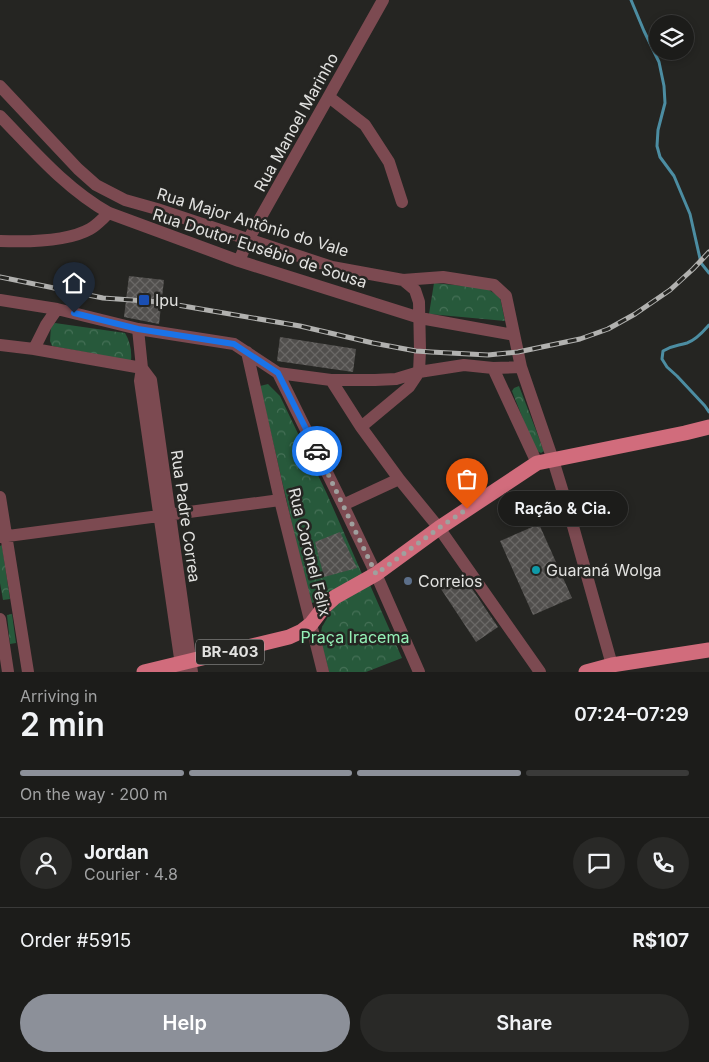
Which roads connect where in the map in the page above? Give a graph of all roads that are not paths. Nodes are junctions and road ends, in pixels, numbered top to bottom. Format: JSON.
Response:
{"nodes":[{"id":1,"x":383,"y":0,"type":"edge"},
{"id":2,"x":0,"y":86,"type":"edge"},
{"id":3,"x":329,"y":97,"type":"junction"},
{"id":4,"x":0,"y":116,"type":"edge"},
{"id":5,"x":402,"y":202,"type":"dead end"},
{"id":6,"x":109,"y":214,"type":"junction"},
{"id":7,"x":248,"y":240,"type":"junction"},
{"id":8,"x":0,"y":241,"type":"edge"},
{"id":9,"x":239,"y":261,"type":"junction"},
{"id":10,"x":403,"y":280,"type":"junction"},
{"id":11,"x":0,"y":300,"type":"edge"},
{"id":12,"x":57,"y":309,"type":"junction"},
{"id":13,"x":420,"y":318,"type":"junction"},
{"id":14,"x":138,"y":329,"type":"junction"},
{"id":15,"x":514,"y":334,"type":"junction"},
{"id":16,"x":0,"y":344,"type":"edge"},
{"id":17,"x":34,"y":349,"type":"junction"},
{"id":18,"x":247,"y":352,"type":"junction"},
{"id":19,"x":521,"y":367,"type":"junction"},
{"id":20,"x":142,"y":368,"type":"junction"},
{"id":21,"x":494,"y":368,"type":"junction"},
{"id":22,"x":419,"y":372,"type":"junction"},
{"id":23,"x":278,"y":373,"type":"junction"},
{"id":24,"x":331,"y":380,"type":"junction"},
{"id":25,"x":361,"y":427,"type":"junction"},
{"id":26,"x":709,"y":427,"type":"edge"},
{"id":27,"x":553,"y":460,"type":"junction"},
{"id":28,"x":538,"y":464,"type":"junction"},
{"id":29,"x":399,"y":479,"type":"junction"},
{"id":30,"x":0,"y":497,"type":"edge"},
{"id":31,"x":280,"y":500,"type":"junction"},
{"id":32,"x":344,"y":505,"type":"junction"},
{"id":33,"x":164,"y":515,"type":"junction"},
{"id":34,"x":439,"y":528,"type":"junction"},
{"id":35,"x":3,"y":536,"type":"edge"},
{"id":36,"x":376,"y":574,"type":"junction"},
{"id":37,"x":0,"y":619,"type":"edge"},
{"id":38,"x":311,"y":624,"type":"junction"},
{"id":39,"x":709,"y":650,"type":"edge"},
{"id":40,"x":612,"y":665,"type":"junction"},
{"id":41,"x":186,"y":667,"type":"edge"},
{"id":42,"x":8,"y":672,"type":"edge"},
{"id":43,"x":28,"y":672,"type":"edge"},
{"id":44,"x":144,"y":672,"type":"edge"},
{"id":45,"x":323,"y":672,"type":"edge"},
{"id":46,"x":419,"y":672,"type":"edge"},
{"id":47,"x":540,"y":672,"type":"edge"},
{"id":48,"x":586,"y":672,"type":"edge"}],
"edges":[{"from":1,"to":3,"type":"street","name":"Rua Manoel Marinho"},
{"from":2,"to":7,"type":"street","name":"Rua Major Antônio do Vale"},
{"from":3,"to":5,"type":"street"},
{"from":3,"to":7,"type":"street","name":"Rua Manoel Marinho"},
{"from":4,"to":6,"type":"street","name":"Rua Doutor Eusébio de Sousa"},
{"from":6,"to":8,"type":"street"},
{"from":6,"to":9,"type":"street","name":"Rua Doutor Eusébio de Sousa"},
{"from":7,"to":9,"type":"street","name":"Rua Manoel Marinho"},
{"from":7,"to":10,"type":"street","name":"Rua Major Antônio do Vale"},
{"from":9,"to":13,"type":"street","name":"Rua Doutor Eusébio de Sousa"},
{"from":10,"to":13,"type":"street"},
{"from":10,"to":15,"type":"street","name":"Rua Major Antônio do Vale"},
{"from":11,"to":12,"type":"street"},
{"from":12,"to":14,"type":"street"},
{"from":12,"to":17,"type":"street"},
{"from":13,"to":15,"type":"street","name":"Rua Doutor Eusébio de Sousa"},
{"from":13,"to":22,"type":"street"},
{"from":14,"to":18,"type":"street"},
{"from":14,"to":20,"type":"street","name":"Rua Padre Correa"},
{"from":15,"to":19,"type":"street","name":"Rua Major Antônio do Vale"},
{"from":16,"to":17,"type":"street"},
{"from":17,"to":20,"type":"street"},
{"from":18,"to":23,"type":"street"},
{"from":18,"to":31,"type":"street","name":"Rua Coronel Félix"},
{"from":19,"to":21,"type":"street"},
{"from":19,"to":27,"type":"street","name":"Rua Major Antônio do Vale"},
{"from":20,"to":33,"type":"street","name":"Rua Padre Correa"},
{"from":21,"to":22,"type":"street"},
{"from":21,"to":28,"type":"street"},
{"from":22,"to":24,"type":"street"},
{"from":22,"to":25,"type":"street"},
{"from":23,"to":24,"type":"street"},
{"from":23,"to":32,"type":"street"},
{"from":24,"to":25,"type":"street"},
{"from":25,"to":29,"type":"street"},
{"from":26,"to":27,"type":"main road","number":"BR-403"},
{"from":27,"to":28,"type":"main road","number":"BR-403"},
{"from":27,"to":40,"type":"street","name":"Rua Major Antônio do Vale"},
{"from":28,"to":34,"type":"main road","number":"BR-403"},
{"from":29,"to":32,"type":"street"},
{"from":29,"to":34,"type":"street"},
{"from":30,"to":35,"type":"street"},
{"from":31,"to":33,"type":"street"},
{"from":31,"to":38,"type":"street","name":"Rua Coronel Félix"},
{"from":32,"to":36,"type":"street"},
{"from":33,"to":35,"type":"street"},
{"from":33,"to":41,"type":"street","name":"Rua Padre Correa"},
{"from":34,"to":36,"type":"main road","number":"BR-403"},
{"from":34,"to":47,"type":"street"},
{"from":35,"to":43,"type":"street"},
{"from":36,"to":38,"type":"main road","number":"BR-403"},
{"from":36,"to":46,"type":"street"},
{"from":37,"to":42,"type":"street"},
{"from":38,"to":41,"type":"main road","number":"BR-403"},
{"from":38,"to":45,"type":"street","name":"Rua Coronel Félix"},
{"from":39,"to":40,"type":"main road"},
{"from":40,"to":48,"type":"main road"},
{"from":41,"to":44,"type":"main road","number":"BR-403"}]}
